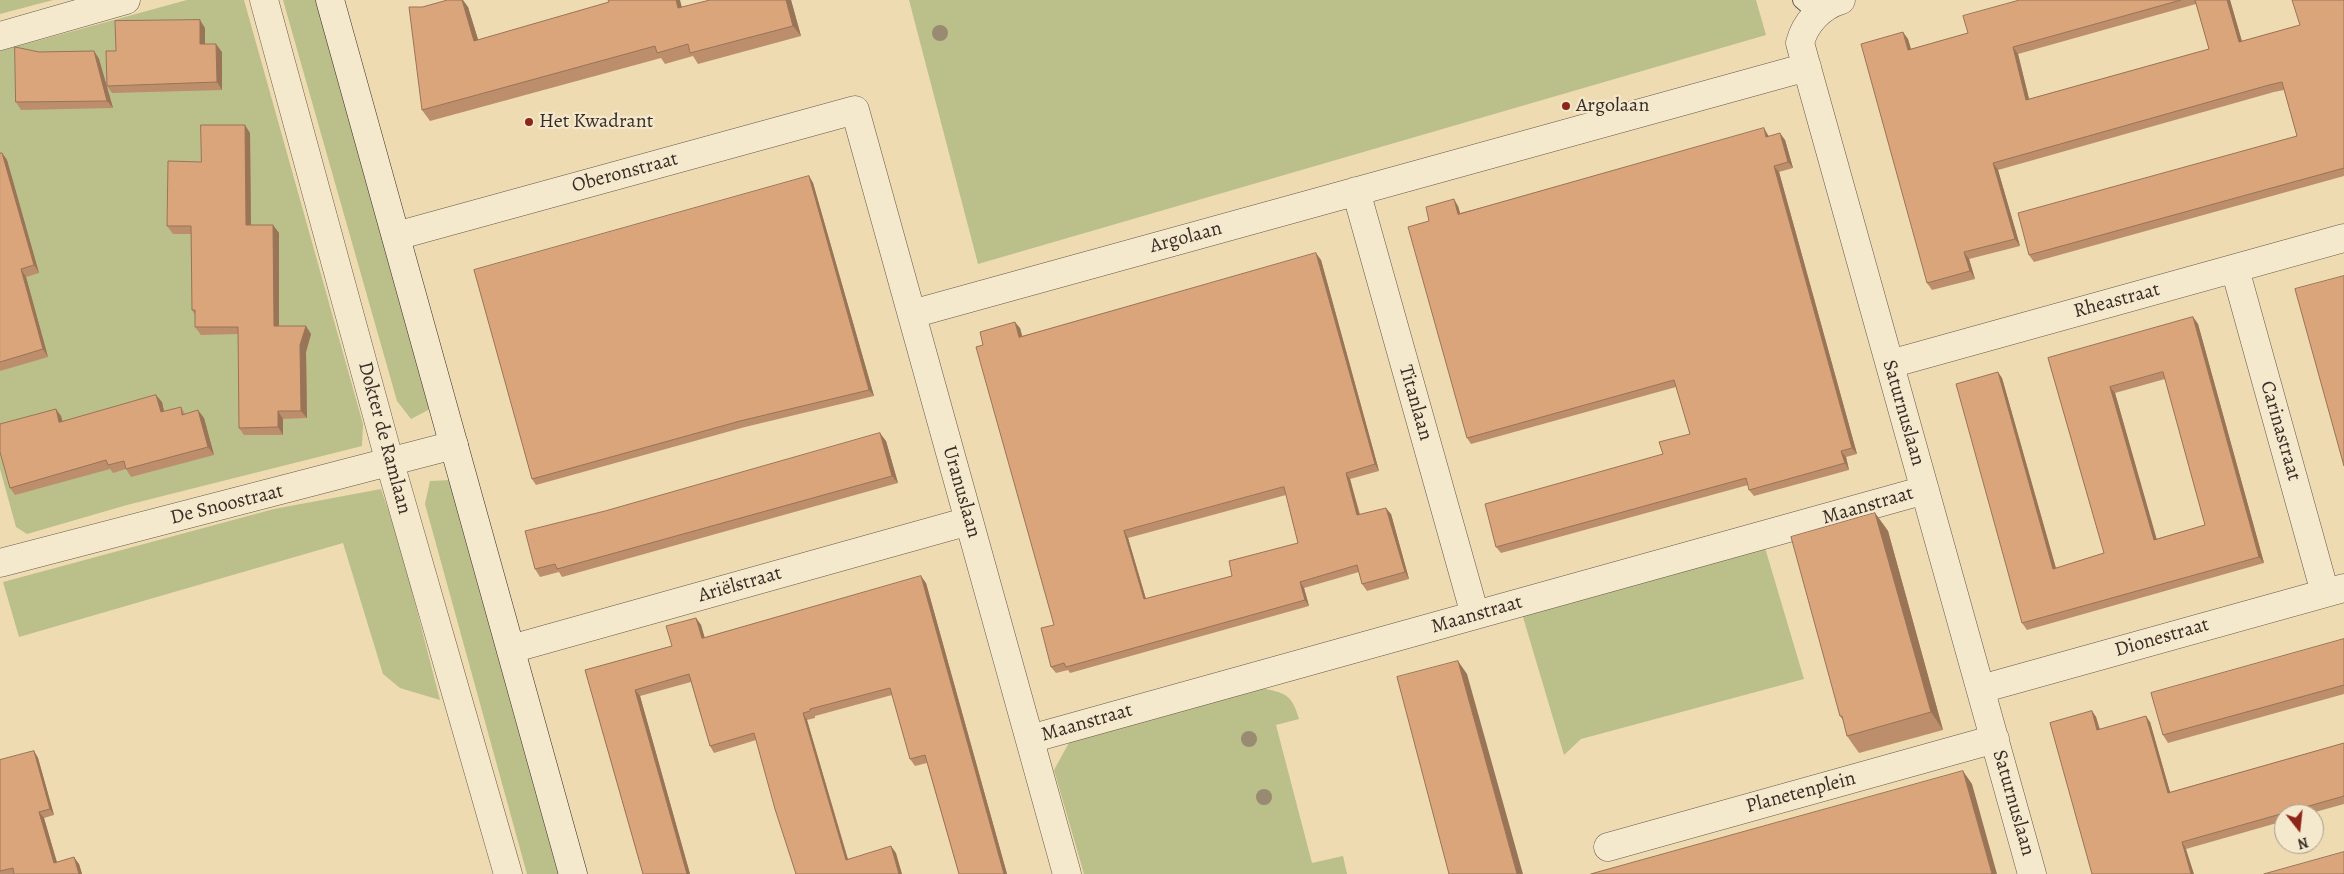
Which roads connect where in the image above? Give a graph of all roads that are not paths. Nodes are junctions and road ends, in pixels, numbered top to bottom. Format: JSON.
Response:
{"nodes":[{"id":1,"x":126,"y":0,"type":"edge"},
{"id":2,"x":264,"y":0,"type":"edge"},
{"id":3,"x":330,"y":0,"type":"edge"},
{"id":4,"x":1841,"y":0,"type":"edge"},
{"id":5,"x":1809,"y":7,"type":"edge"},
{"id":6,"x":0,"y":36,"type":"edge"},
{"id":7,"x":1807,"y":67,"type":"junction"},
{"id":8,"x":855,"y":110,"type":"joint"},
{"id":9,"x":1356,"y":191,"type":"junction"},
{"id":10,"x":396,"y":236,"type":"junction"},
{"id":11,"x":2344,"y":238,"type":"edge"},
{"id":12,"x":2235,"y":269,"type":"junction"},
{"id":13,"x":912,"y":314,"type":"junction"},
{"id":14,"x":1890,"y":364,"type":"junction"},
{"id":15,"x":454,"y":445,"type":"junction"},
{"id":16,"x":390,"y":463,"type":"junction"},
{"id":17,"x":1925,"y":490,"type":"junction"},
{"id":18,"x":969,"y":521,"type":"junction"},
{"id":19,"x":1,"y":559,"type":"edge"},
{"id":20,"x":2334,"y":591,"type":"edge"},
{"id":21,"x":1475,"y":615,"type":"junction"},
{"id":22,"x":511,"y":649,"type":"junction"},
{"id":23,"x":1981,"y":689,"type":"junction"},
{"id":24,"x":1030,"y":739,"type":"junction"},
{"id":25,"x":1995,"y":739,"type":"junction"},
{"id":26,"x":1608,"y":847,"type":"dead end"},
{"id":27,"x":508,"y":874,"type":"edge"},
{"id":28,"x":574,"y":874,"type":"edge"},
{"id":29,"x":1068,"y":874,"type":"edge"},
{"id":30,"x":2032,"y":874,"type":"edge"}],
"edges":[{"from":1,"to":6,"type":"street"},
{"from":2,"to":16,"type":"street","name":"Dokter de Ramlaan"},
{"from":3,"to":10,"type":"street"},
{"from":4,"to":5,"type":"street"},
{"from":5,"to":7,"type":"street","name":"Saturnuslaan"},
{"from":7,"to":9,"type":"street","name":"Argolaan"},
{"from":7,"to":14,"type":"street","name":"Saturnuslaan"},
{"from":8,"to":10,"type":"street","name":"Oberonstraat"},
{"from":8,"to":13,"type":"street","name":"Uranuslaan"},
{"from":9,"to":13,"type":"street","name":"Argolaan"},
{"from":9,"to":21,"type":"street","name":"Titanlaan"},
{"from":10,"to":15,"type":"street"},
{"from":11,"to":12,"type":"street","name":"Rheastraat"},
{"from":12,"to":14,"type":"street","name":"Rheastraat"},
{"from":12,"to":20,"type":"street","name":"Carinastraat"},
{"from":13,"to":18,"type":"street","name":"Uranuslaan"},
{"from":14,"to":17,"type":"street","name":"Saturnuslaan"},
{"from":15,"to":16,"type":"street","name":"De Snoostraat"},
{"from":15,"to":22,"type":"street"},
{"from":16,"to":19,"type":"street","name":"De Snoostraat"},
{"from":16,"to":27,"type":"street","name":"Dokter de Ramlaan"},
{"from":17,"to":21,"type":"street","name":"Maanstraat"},
{"from":17,"to":23,"type":"street","name":"Saturnuslaan"},
{"from":18,"to":22,"type":"street","name":"Ariëlstraat"},
{"from":18,"to":24,"type":"street","name":"Uranuslaan"},
{"from":20,"to":23,"type":"street","name":"Dionestraat"},
{"from":21,"to":24,"type":"street","name":"Maanstraat"},
{"from":22,"to":28,"type":"street"},
{"from":23,"to":25,"type":"street","name":"Saturnuslaan"},
{"from":24,"to":29,"type":"street","name":"Uranuslaan"},
{"from":25,"to":26,"type":"street","name":"Planetenplein"},
{"from":25,"to":30,"type":"street","name":"Saturnuslaan"}]}
